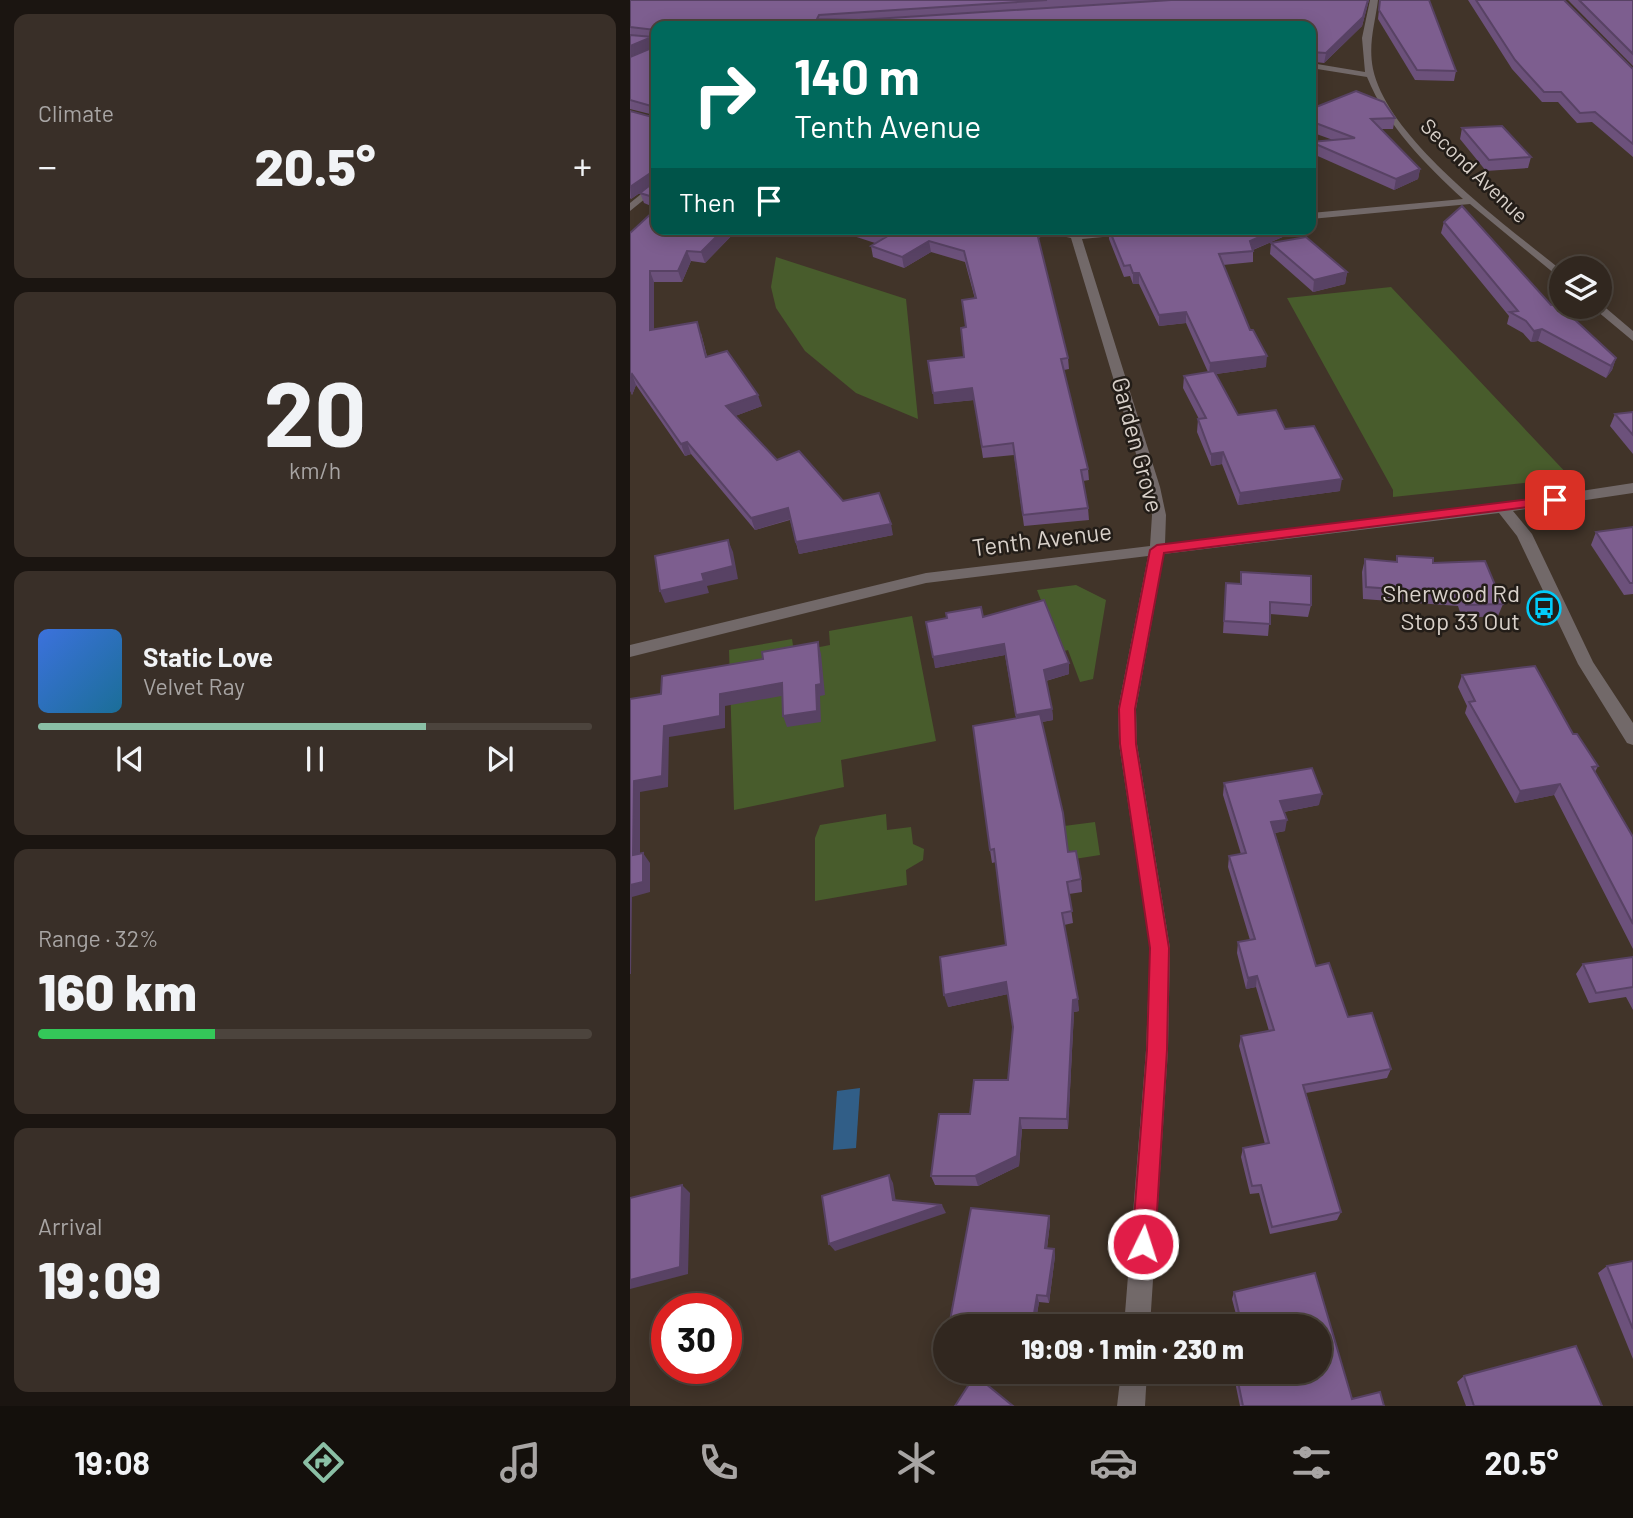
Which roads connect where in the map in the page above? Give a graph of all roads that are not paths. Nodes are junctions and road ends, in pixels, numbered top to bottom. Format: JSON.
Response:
{"nodes":[{"id":1,"x":1374,"y":0,"type":"edge"},
{"id":2,"x":1316,"y":67,"type":"edge"},
{"id":3,"x":1370,"y":75,"type":"junction"},
{"id":4,"x":651,"y":189,"type":"edge"},
{"id":5,"x":1472,"y":201,"type":"junction"},
{"id":6,"x":630,"y":208,"type":"edge"},
{"id":7,"x":1316,"y":215,"type":"edge"},
{"id":8,"x":1070,"y":235,"type":"edge"},
{"id":9,"x":1087,"y":235,"type":"edge"},
{"id":10,"x":1076,"y":236,"type":"junction"},
{"id":11,"x":1549,"y":266,"type":"edge"},
{"id":12,"x":1612,"y":319,"type":"edge"},
{"id":13,"x":1633,"y":337,"type":"edge"},
{"id":14,"x":1633,"y":488,"type":"edge"},
{"id":15,"x":1503,"y":508,"type":"junction"},
{"id":16,"x":1157,"y":550,"type":"junction"},
{"id":17,"x":630,"y":651,"type":"edge"},
{"id":18,"x":1633,"y":738,"type":"edge"},
{"id":19,"x":1138,"y":1314,"type":"edge"},
{"id":20,"x":1133,"y":1384,"type":"edge"},
{"id":21,"x":1131,"y":1406,"type":"edge"}],
"edges":[{"from":1,"to":3,"type":"street","name":"Second Avenue"},
{"from":2,"to":3,"type":"street"},
{"from":3,"to":5,"type":"street","name":"Second Avenue"},
{"from":4,"to":6,"type":"street"},
{"from":5,"to":7,"type":"street"},
{"from":5,"to":11,"type":"street","name":"Second Avenue"},
{"from":8,"to":10,"type":"street"},
{"from":9,"to":10,"type":"street"},
{"from":10,"to":16,"type":"street","name":"Garden Grove"},
{"from":12,"to":13,"type":"street"},
{"from":14,"to":15,"type":"street","name":"Tenth Avenue"},
{"from":15,"to":16,"type":"street","name":"Tenth Avenue"},
{"from":15,"to":18,"type":"street"},
{"from":16,"to":17,"type":"street","name":"Tenth Avenue"},
{"from":16,"to":19,"type":"street","name":"Garden Grove"},
{"from":20,"to":21,"type":"street"}]}
